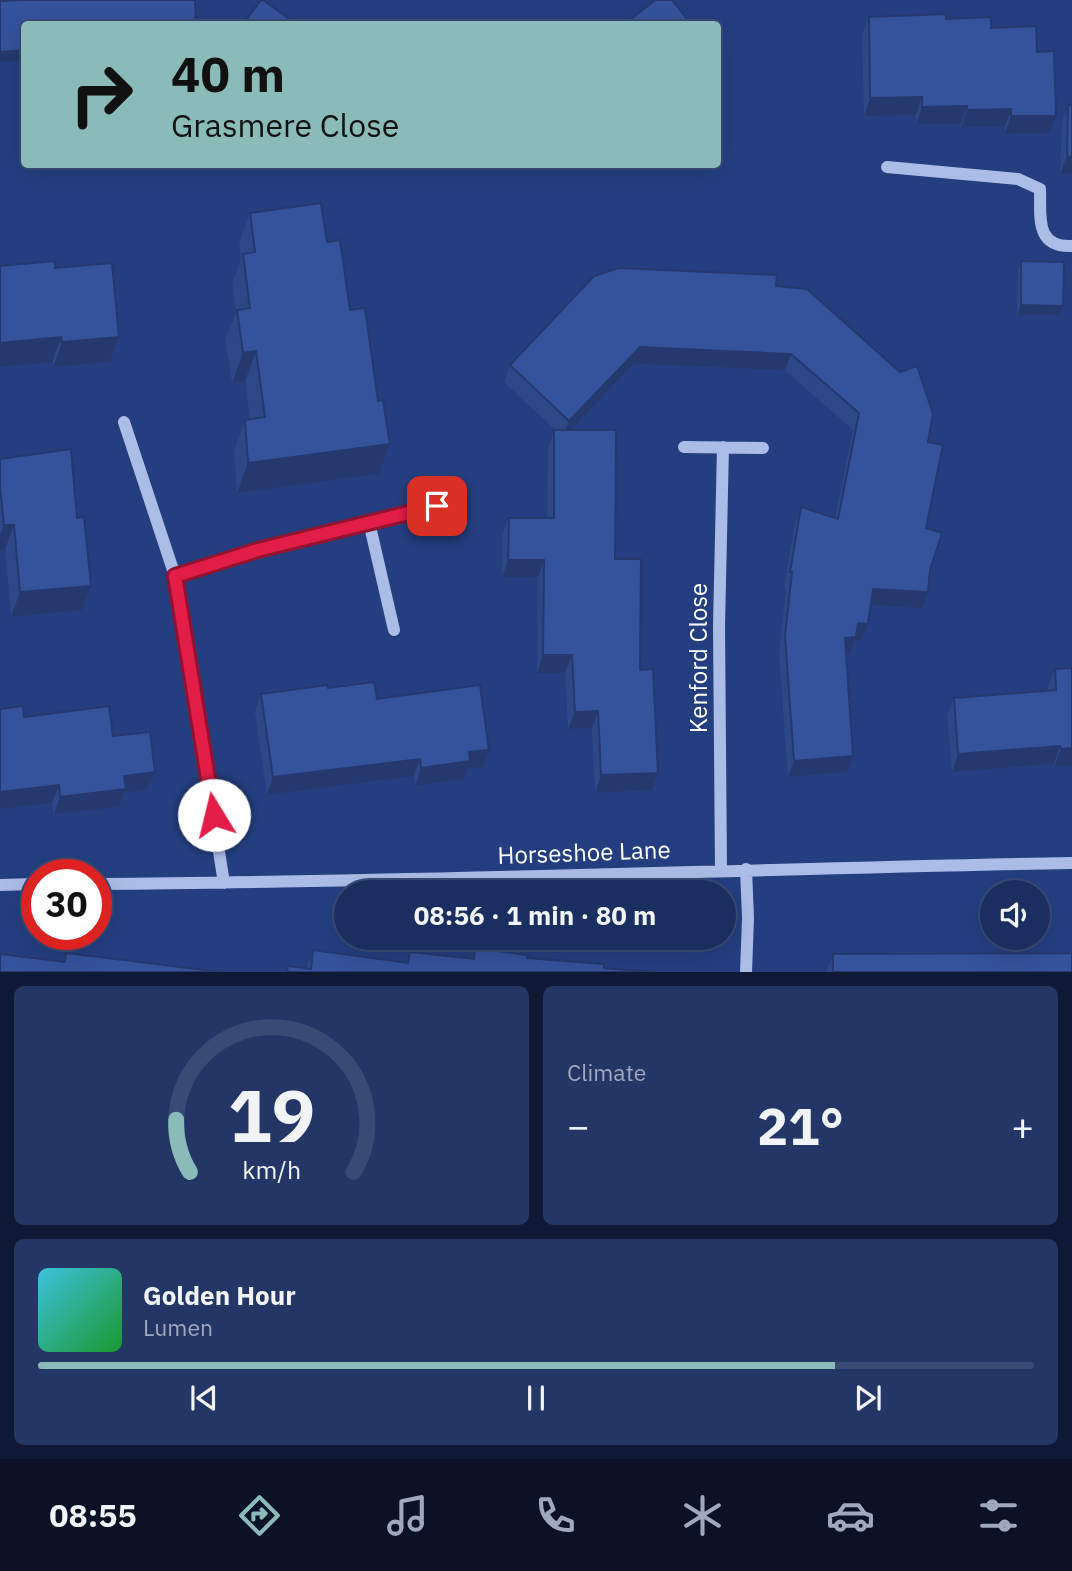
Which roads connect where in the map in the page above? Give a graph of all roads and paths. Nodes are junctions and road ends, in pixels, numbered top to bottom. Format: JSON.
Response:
{"nodes":[{"id":1,"x":887,"y":167,"type":"dead end"},
{"id":2,"x":1072,"y":246,"type":"edge"},
{"id":3,"x":124,"y":422,"type":"dead end"},
{"id":4,"x":684,"y":447,"type":"dead end"},
{"id":5,"x":723,"y":447,"type":"junction"},
{"id":6,"x":763,"y":448,"type":"dead end"},
{"id":7,"x":437,"y":506,"type":"dead end"},
{"id":8,"x":369,"y":522,"type":"junction"},
{"id":9,"x":175,"y":576,"type":"junction"},
{"id":10,"x":394,"y":630,"type":"dead end"},
{"id":11,"x":1072,"y":863,"type":"edge"},
{"id":12,"x":746,"y":869,"type":"junction"},
{"id":13,"x":721,"y":870,"type":"junction"},
{"id":14,"x":224,"y":883,"type":"junction"},
{"id":15,"x":21,"y":884,"type":"edge"},
{"id":16,"x":112,"y":884,"type":"edge"},
{"id":17,"x":0,"y":885,"type":"edge"},
{"id":18,"x":746,"y":972,"type":"edge"}],
"edges":[{"from":1,"to":2,"type":"street"},
{"from":3,"to":9,"type":"street"},
{"from":4,"to":5,"type":"street"},
{"from":5,"to":6,"type":"street"},
{"from":5,"to":13,"type":"street","name":"Kenford Close"},
{"from":7,"to":8,"type":"street"},
{"from":8,"to":9,"type":"street"},
{"from":8,"to":10,"type":"street"},
{"from":9,"to":14,"type":"street"},
{"from":11,"to":12,"type":"street","name":"Horseshoe Lane"},
{"from":12,"to":13,"type":"street","name":"Horseshoe Lane"},
{"from":12,"to":18,"type":"street"},
{"from":13,"to":14,"type":"street","name":"Horseshoe Lane"},
{"from":14,"to":16,"type":"street","name":"Horseshoe Lane"},
{"from":15,"to":17,"type":"street"}]}
